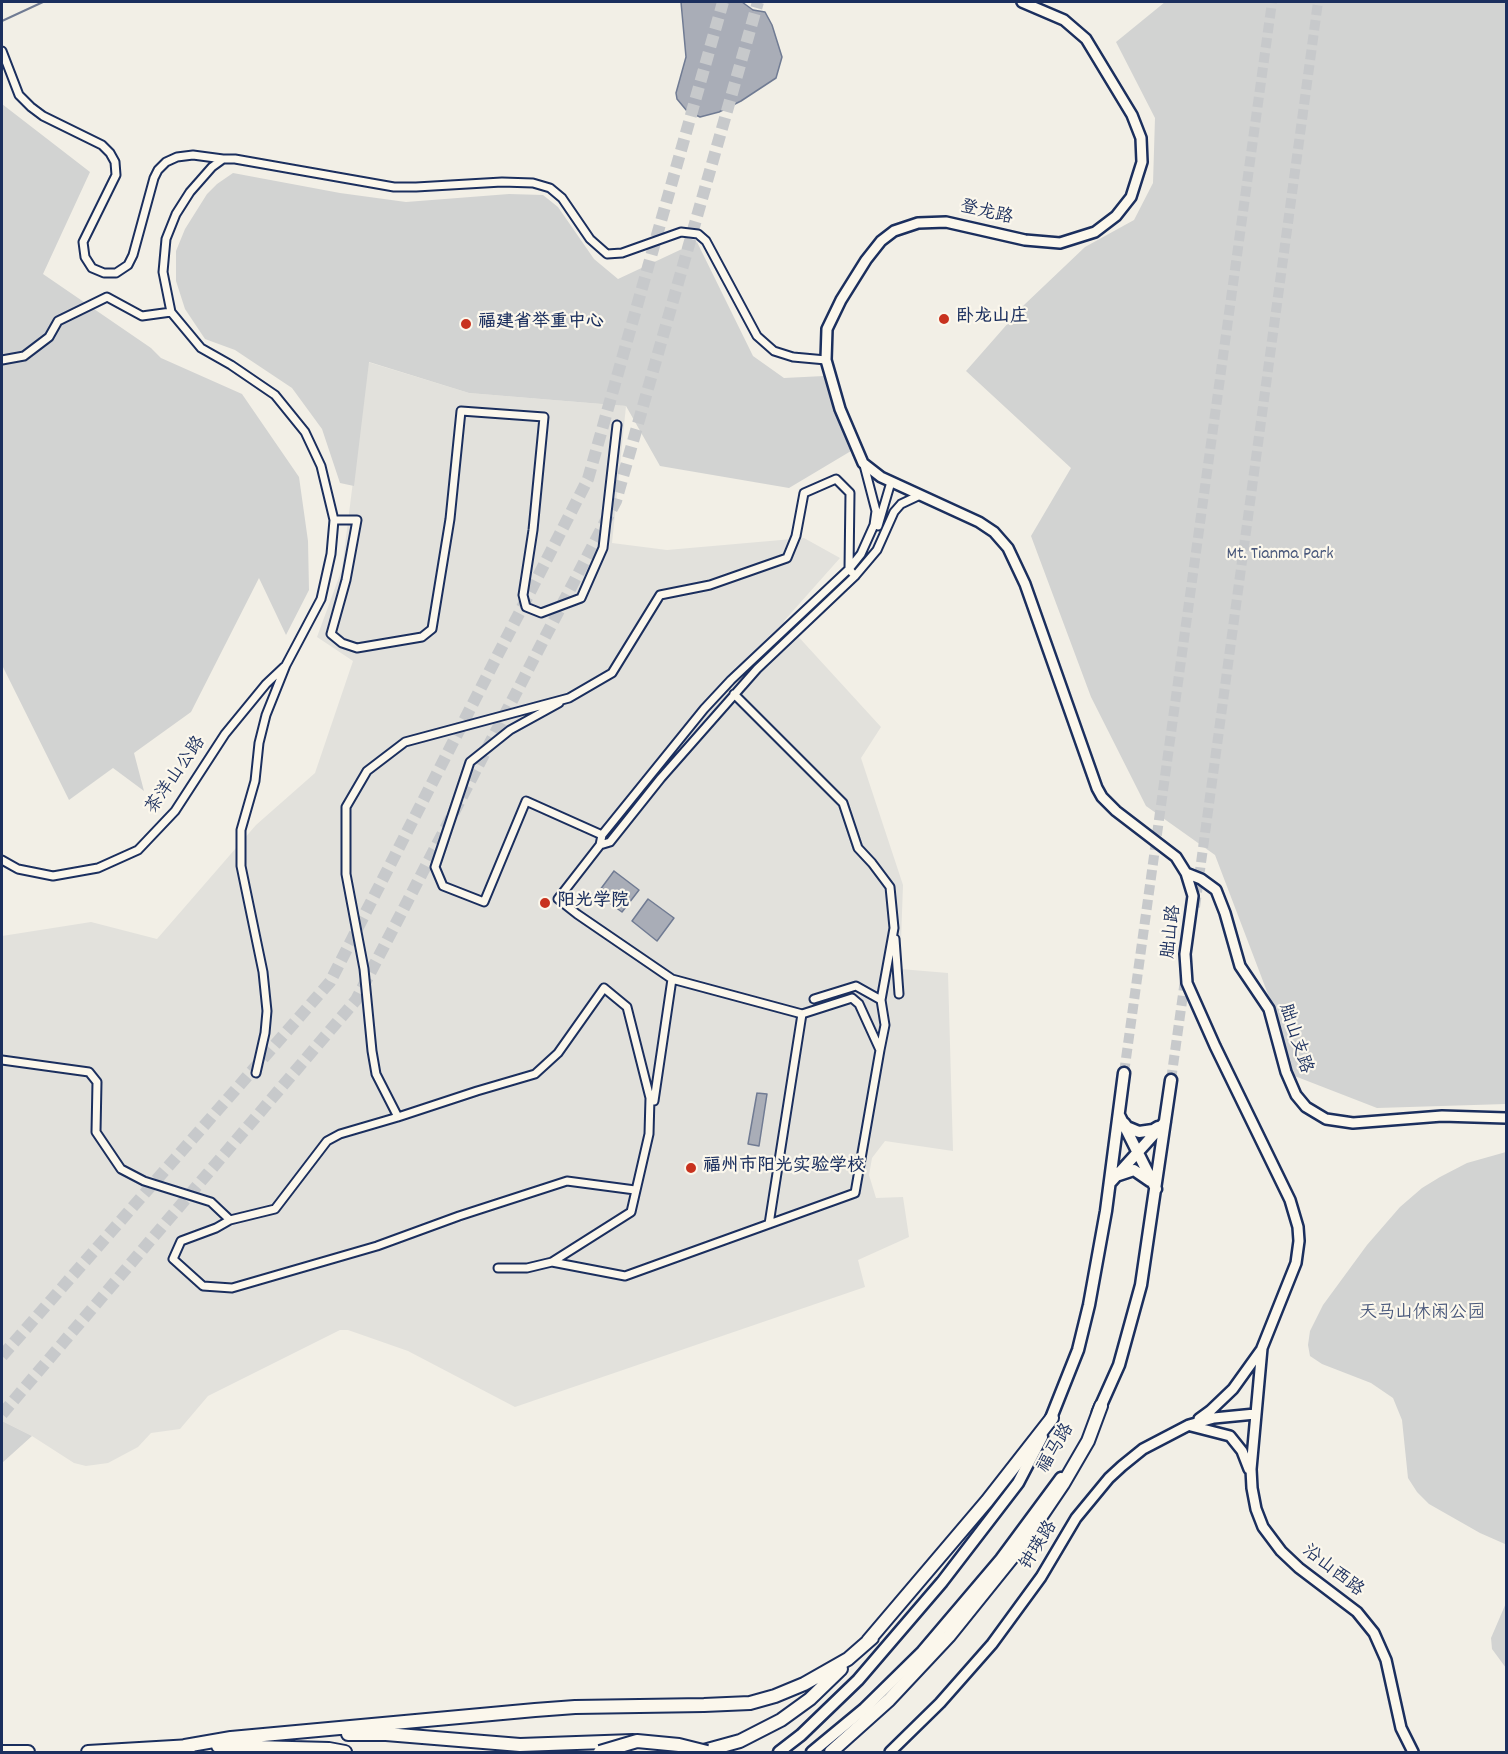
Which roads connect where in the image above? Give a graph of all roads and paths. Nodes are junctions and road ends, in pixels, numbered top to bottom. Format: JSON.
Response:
{"nodes":[{"id":1,"x":1022,"y":2,"type":"edge"},
{"id":2,"x":2,"y":51,"type":"edge"},
{"id":3,"x":223,"y":159,"type":"junction"},
{"id":4,"x":171,"y":312,"type":"junction"},
{"id":5,"x":2,"y":360,"type":"edge"},
{"id":6,"x":825,"y":360,"type":"junction"},
{"id":7,"x":617,"y":425,"type":"dead end"},
{"id":8,"x":863,"y":462,"type":"junction"},
{"id":9,"x":891,"y":482,"type":"junction"},
{"id":10,"x":920,"y":494,"type":"junction"},
{"id":11,"x":333,"y":520,"type":"junction"},
{"id":12,"x":876,"y":526,"type":"junction"},
{"id":13,"x":887,"y":528,"type":"junction"},
{"id":14,"x":849,"y":569,"type":"junction"},
{"id":15,"x":855,"y":576,"type":"junction"},
{"id":16,"x":771,"y":642,"type":"junction"},
{"id":17,"x":778,"y":650,"type":"junction"},
{"id":18,"x":286,"y":665,"type":"junction"},
{"id":19,"x":734,"y":694,"type":"junction"},
{"id":20,"x":569,"y":698,"type":"junction"},
{"id":21,"x":698,"y":716,"type":"junction"},
{"id":22,"x":708,"y":723,"type":"junction"},
{"id":23,"x":602,"y":835,"type":"junction"},
{"id":24,"x":600,"y":845,"type":"junction"},
{"id":25,"x":2,"y":860,"type":"edge"},
{"id":26,"x":1186,"y":873,"type":"junction"},
{"id":27,"x":894,"y":928,"type":"junction"},
{"id":28,"x":672,"y":979,"type":"junction"},
{"id":29,"x":899,"y":994,"type":"dead end"},
{"id":30,"x":814,"y":999,"type":"dead end"},
{"id":31,"x":881,"y":1000,"type":"junction"},
{"id":32,"x":802,"y":1014,"type":"junction"},
{"id":33,"x":880,"y":1050,"type":"junction"},
{"id":34,"x":2,"y":1060,"type":"edge"},
{"id":35,"x":256,"y":1073,"type":"dead end"},
{"id":36,"x":1124,"y":1073,"type":"tunnel mouth"},
{"id":37,"x":1171,"y":1080,"type":"tunnel mouth"},
{"id":38,"x":1119,"y":1115,"type":"junction"},
{"id":39,"x":398,"y":1117,"type":"junction"},
{"id":40,"x":1506,"y":1118,"type":"edge"},
{"id":41,"x":1165,"y":1122,"type":"junction"},
{"id":42,"x":649,"y":1134,"type":"junction"},
{"id":43,"x":1137,"y":1152,"type":"junction"},
{"id":44,"x":1110,"y":1183,"type":"junction"},
{"id":45,"x":1156,"y":1189,"type":"junction"},
{"id":46,"x":635,"y":1190,"type":"junction"},
{"id":47,"x":230,"y":1220,"type":"junction"},
{"id":48,"x":769,"y":1224,"type":"junction"},
{"id":49,"x":552,"y":1262,"type":"junction"},
{"id":50,"x":498,"y":1268,"type":"dead end"},
{"id":51,"x":1262,"y":1347,"type":"junction"},
{"id":52,"x":1101,"y":1406,"type":"junction"},
{"id":53,"x":1255,"y":1414,"type":"junction"},
{"id":54,"x":1052,"y":1418,"type":"junction"},
{"id":55,"x":1189,"y":1425,"type":"junction"},
{"id":56,"x":1251,"y":1478,"type":"junction"},
{"id":57,"x":872,"y":1638,"type":"junction"},
{"id":58,"x":297,"y":1733,"type":"junction"},
{"id":59,"x":637,"y":1741,"type":"junction"},
{"id":60,"x":185,"y":1746,"type":"junction"},
{"id":61,"x":2,"y":1752,"type":"edge"},
{"id":62,"x":28,"y":1752,"type":"edge"},
{"id":63,"x":88,"y":1752,"type":"edge"},
{"id":64,"x":345,"y":1752,"type":"edge"},
{"id":65,"x":600,"y":1752,"type":"edge"},
{"id":66,"x":700,"y":1752,"type":"edge"},
{"id":67,"x":707,"y":1752,"type":"edge"},
{"id":68,"x":779,"y":1752,"type":"edge"},
{"id":69,"x":812,"y":1752,"type":"edge"},
{"id":70,"x":831,"y":1752,"type":"edge"},
{"id":71,"x":890,"y":1752,"type":"edge"},
{"id":72,"x":1413,"y":1752,"type":"edge"}],
"edges":[{"from":1,"to":6,"type":"street","name":"登龙路"},
{"from":2,"to":3,"type":"street"},
{"from":3,"to":4,"type":"street"},
{"from":3,"to":6,"type":"street"},
{"from":4,"to":5,"type":"street"},
{"from":4,"to":11,"type":"street"},
{"from":6,"to":8,"type":"street","name":"登龙路"},
{"from":7,"to":11,"type":"street"},
{"from":8,"to":9,"type":"street","name":"登龙路"},
{"from":8,"to":12,"type":"street"},
{"from":9,"to":10,"type":"street","name":"登龙路"},
{"from":9,"to":12,"type":"street"},
{"from":10,"to":13,"type":"street"},
{"from":10,"to":26,"type":"street","name":"胐山路"},
{"from":11,"to":18,"type":"street"},
{"from":12,"to":13,"type":"street"},
{"from":12,"to":14,"type":"street"},
{"from":13,"to":15,"type":"street"},
{"from":14,"to":15,"type":"street"},
{"from":14,"to":16,"type":"street"},
{"from":14,"to":20,"type":"street"},
{"from":15,"to":17,"type":"street"},
{"from":16,"to":17,"type":"street"},
{"from":16,"to":21,"type":"street"},
{"from":17,"to":19,"type":"street"},
{"from":18,"to":25,"type":"street","name":"茶洋山公路"},
{"from":18,"to":35,"type":"street"},
{"from":19,"to":22,"type":"street"},
{"from":19,"to":27,"type":"street"},
{"from":20,"to":23,"type":"street"},
{"from":20,"to":39,"type":"street"},
{"from":21,"to":22,"type":"street"},
{"from":21,"to":23,"type":"street"},
{"from":22,"to":24,"type":"street"},
{"from":23,"to":24,"type":"street"},
{"from":24,"to":28,"type":"street"},
{"from":26,"to":40,"type":"street","name":"胐山支路"},
{"from":26,"to":51,"type":"street","name":"胐山路"},
{"from":27,"to":29,"type":"street"},
{"from":27,"to":31,"type":"street"},
{"from":28,"to":32,"type":"street"},
{"from":28,"to":42,"type":"street"},
{"from":30,"to":31,"type":"street"},
{"from":31,"to":33,"type":"street"},
{"from":32,"to":33,"type":"street"},
{"from":32,"to":48,"type":"street"},
{"from":33,"to":48,"type":"street"},
{"from":34,"to":47,"type":"street"},
{"from":36,"to":38,"type":"main road","name":"福马路"},
{"from":37,"to":41,"type":"main road","name":"福马路"},
{"from":38,"to":41,"type":"main road"},
{"from":38,"to":43,"type":"main road"},
{"from":38,"to":44,"type":"main road","name":"福马路"},
{"from":39,"to":42,"type":"street"},
{"from":39,"to":47,"type":"street"},
{"from":41,"to":43,"type":"main road"},
{"from":41,"to":45,"type":"main road","name":"福马路"},
{"from":42,"to":46,"type":"street"},
{"from":43,"to":44,"type":"main road"},
{"from":43,"to":45,"type":"main road"},
{"from":44,"to":45,"type":"main road"},
{"from":44,"to":54,"type":"main road","name":"福马路"},
{"from":45,"to":52,"type":"main road","name":"福马路"},
{"from":46,"to":47,"type":"street"},
{"from":46,"to":49,"type":"street"},
{"from":48,"to":49,"type":"street"},
{"from":49,"to":50,"type":"street"},
{"from":51,"to":53,"type":"street","name":"胐山路"},
{"from":51,"to":55,"type":"street"},
{"from":52,"to":69,"type":"main road","name":"福马路"},
{"from":52,"to":70,"type":"highway"},
{"from":53,"to":55,"type":"street","name":"钟瑛路"},
{"from":53,"to":56,"type":"street","name":"沿山西路"},
{"from":54,"to":57,"type":"highway"},
{"from":54,"to":68,"type":"main road","name":"福马路"},
{"from":55,"to":56,"type":"street"},
{"from":55,"to":71,"type":"street","name":"钟瑛路"},
{"from":56,"to":72,"type":"street","name":"沿山西路"},
{"from":57,"to":58,"type":"highway"},
{"from":57,"to":66,"type":"highway"},
{"from":58,"to":59,"type":"highway","bridge":true},
{"from":58,"to":60,"type":"highway"},
{"from":59,"to":65,"type":"highway","bridge":true},
{"from":59,"to":67,"type":"highway","bridge":true},
{"from":60,"to":63,"type":"highway"},
{"from":60,"to":64,"type":"highway"},
{"from":61,"to":62,"type":"highway"}]}
